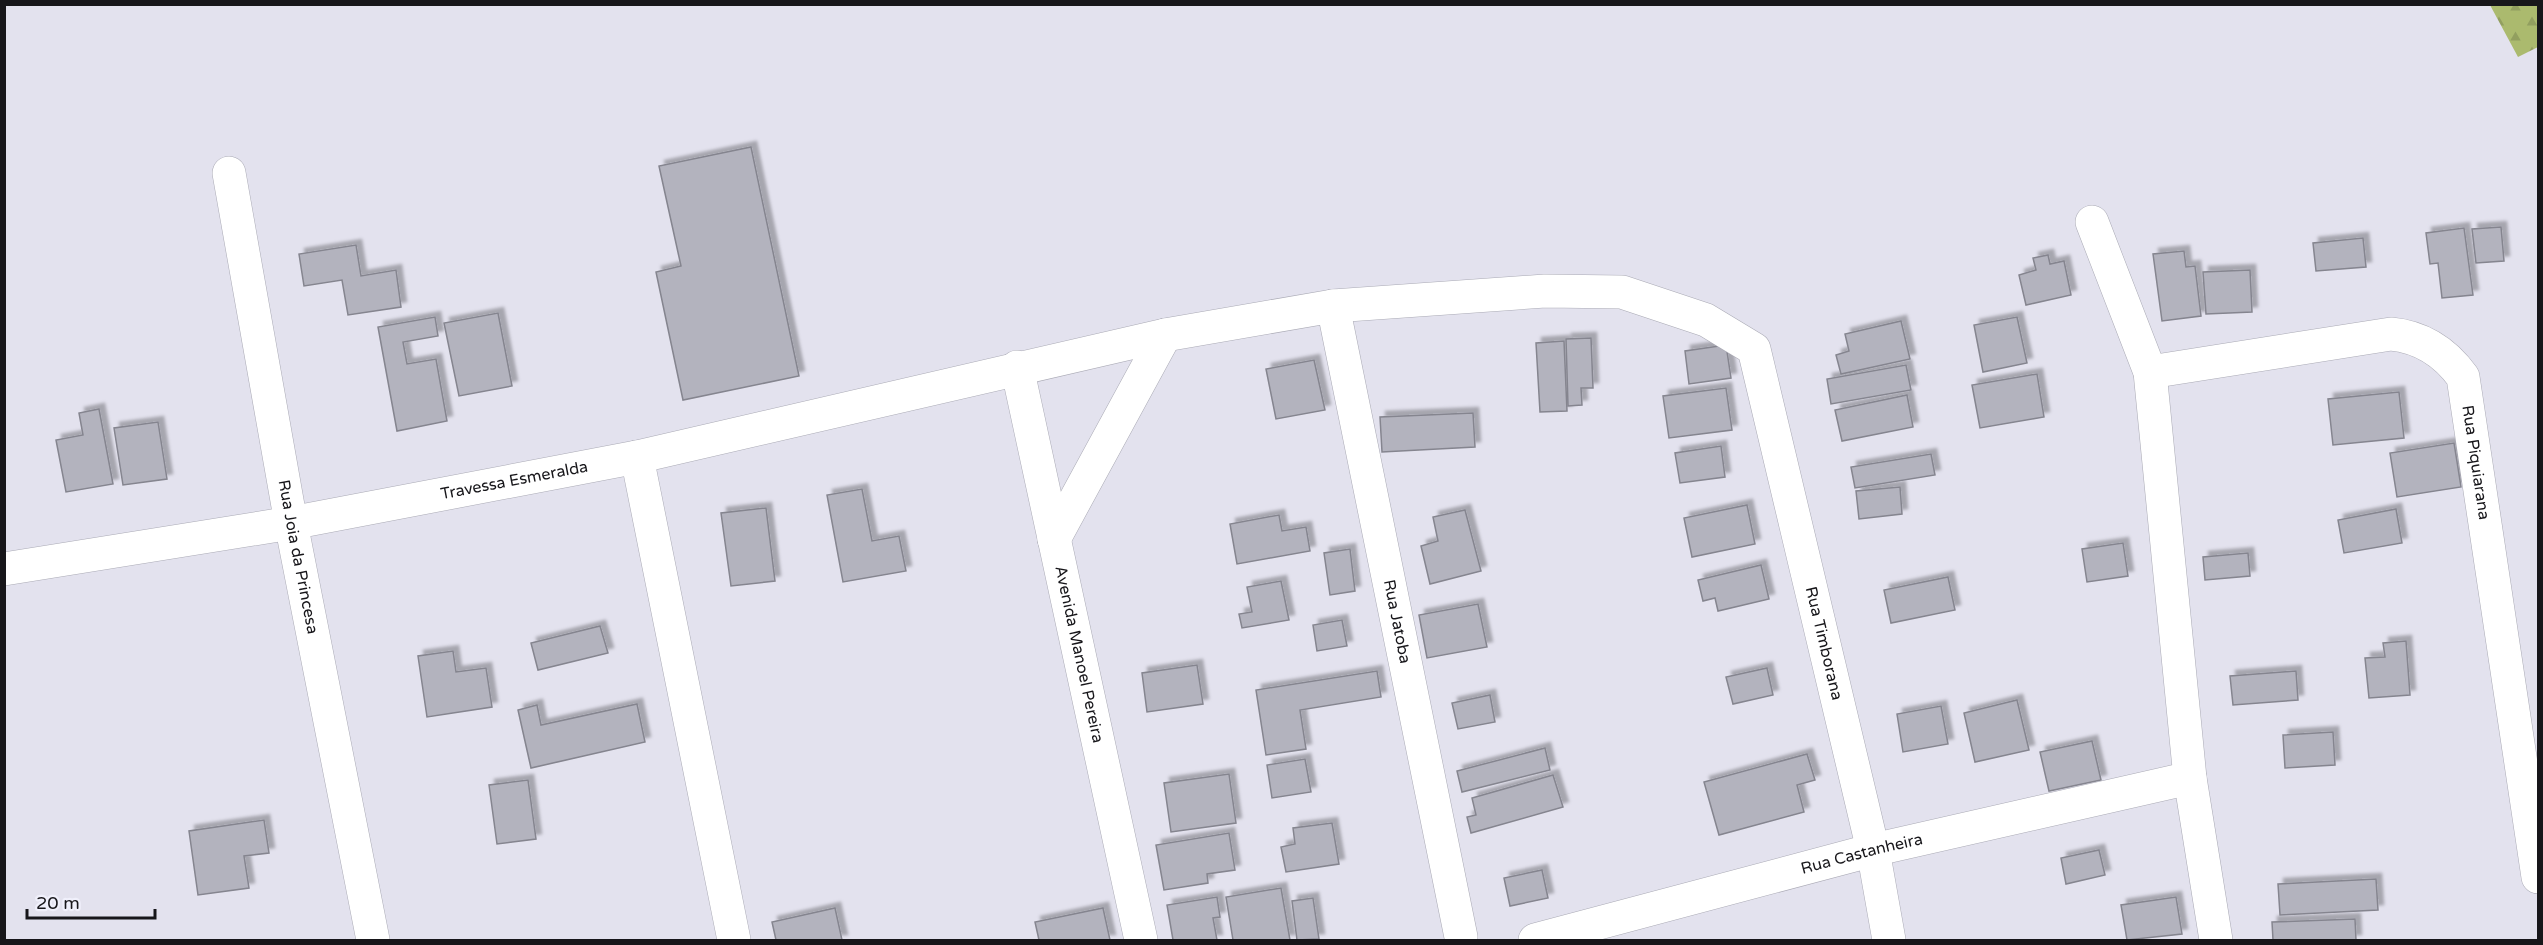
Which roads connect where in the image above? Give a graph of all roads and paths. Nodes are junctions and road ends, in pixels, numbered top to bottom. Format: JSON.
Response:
{"nodes":[{"id":1,"x":229,"y":173,"type":"dead end"},
{"id":2,"x":2091,"y":222,"type":"dead end"},
{"id":3,"x":1333,"y":306,"type":"junction"},
{"id":4,"x":1165,"y":335,"type":"junction"},
{"id":5,"x":1754,"y":349,"type":"joint"},
{"id":6,"x":1017,"y":367,"type":"junction"},
{"id":7,"x":2150,"y":372,"type":"junction"},
{"id":8,"x":637,"y":457,"type":"junction"},
{"id":9,"x":291,"y":523,"type":"junction"},
{"id":10,"x":1054,"y":539,"type":"junction"},
{"id":11,"x":4,"y":569,"type":"edge"},
{"id":12,"x":2190,"y":778,"type":"junction"},
{"id":13,"x":1873,"y":850,"type":"junction"},
{"id":14,"x":2538,"y":877,"type":"edge"},
{"id":15,"x":373,"y":940,"type":"edge"},
{"id":16,"x":734,"y":940,"type":"edge"},
{"id":17,"x":1141,"y":940,"type":"edge"},
{"id":18,"x":1464,"y":940,"type":"edge"},
{"id":19,"x":1535,"y":940,"type":"edge"},
{"id":20,"x":1889,"y":940,"type":"edge"},
{"id":21,"x":2216,"y":940,"type":"edge"}],
"edges":[{"from":1,"to":9,"type":"street","name":"Rua Joia da Princesa"},
{"from":2,"to":7,"type":"street"},
{"from":3,"to":4,"type":"street","name":"Travessa Esmeralda"},
{"from":3,"to":5,"type":"street","name":"Travessa Esmeralda"},
{"from":3,"to":18,"type":"street","name":"Rua Jatoba"},
{"from":4,"to":6,"type":"street","name":"Travessa Esmeralda"},
{"from":4,"to":10,"type":"street"},
{"from":5,"to":13,"type":"street","name":"Rua Timborana"},
{"from":6,"to":8,"type":"street","name":"Travessa Esmeralda"},
{"from":6,"to":10,"type":"street","name":"Avenida Manoel Pereira"},
{"from":7,"to":12,"type":"street"},
{"from":7,"to":14,"type":"street","name":"Rua Piquiarana"},
{"from":8,"to":9,"type":"street","name":"Travessa Esmeralda"},
{"from":8,"to":16,"type":"street"},
{"from":9,"to":11,"type":"street","name":"Travessa Esmeralda"},
{"from":9,"to":15,"type":"street","name":"Rua Joia da Princesa"},
{"from":10,"to":17,"type":"street","name":"Avenida Manoel Pereira"},
{"from":12,"to":13,"type":"street","name":"Rua Castanheira"},
{"from":12,"to":21,"type":"street"},
{"from":13,"to":19,"type":"street","name":"Rua Castanheira"},
{"from":13,"to":20,"type":"street","name":"Rua Timborana"}]}
